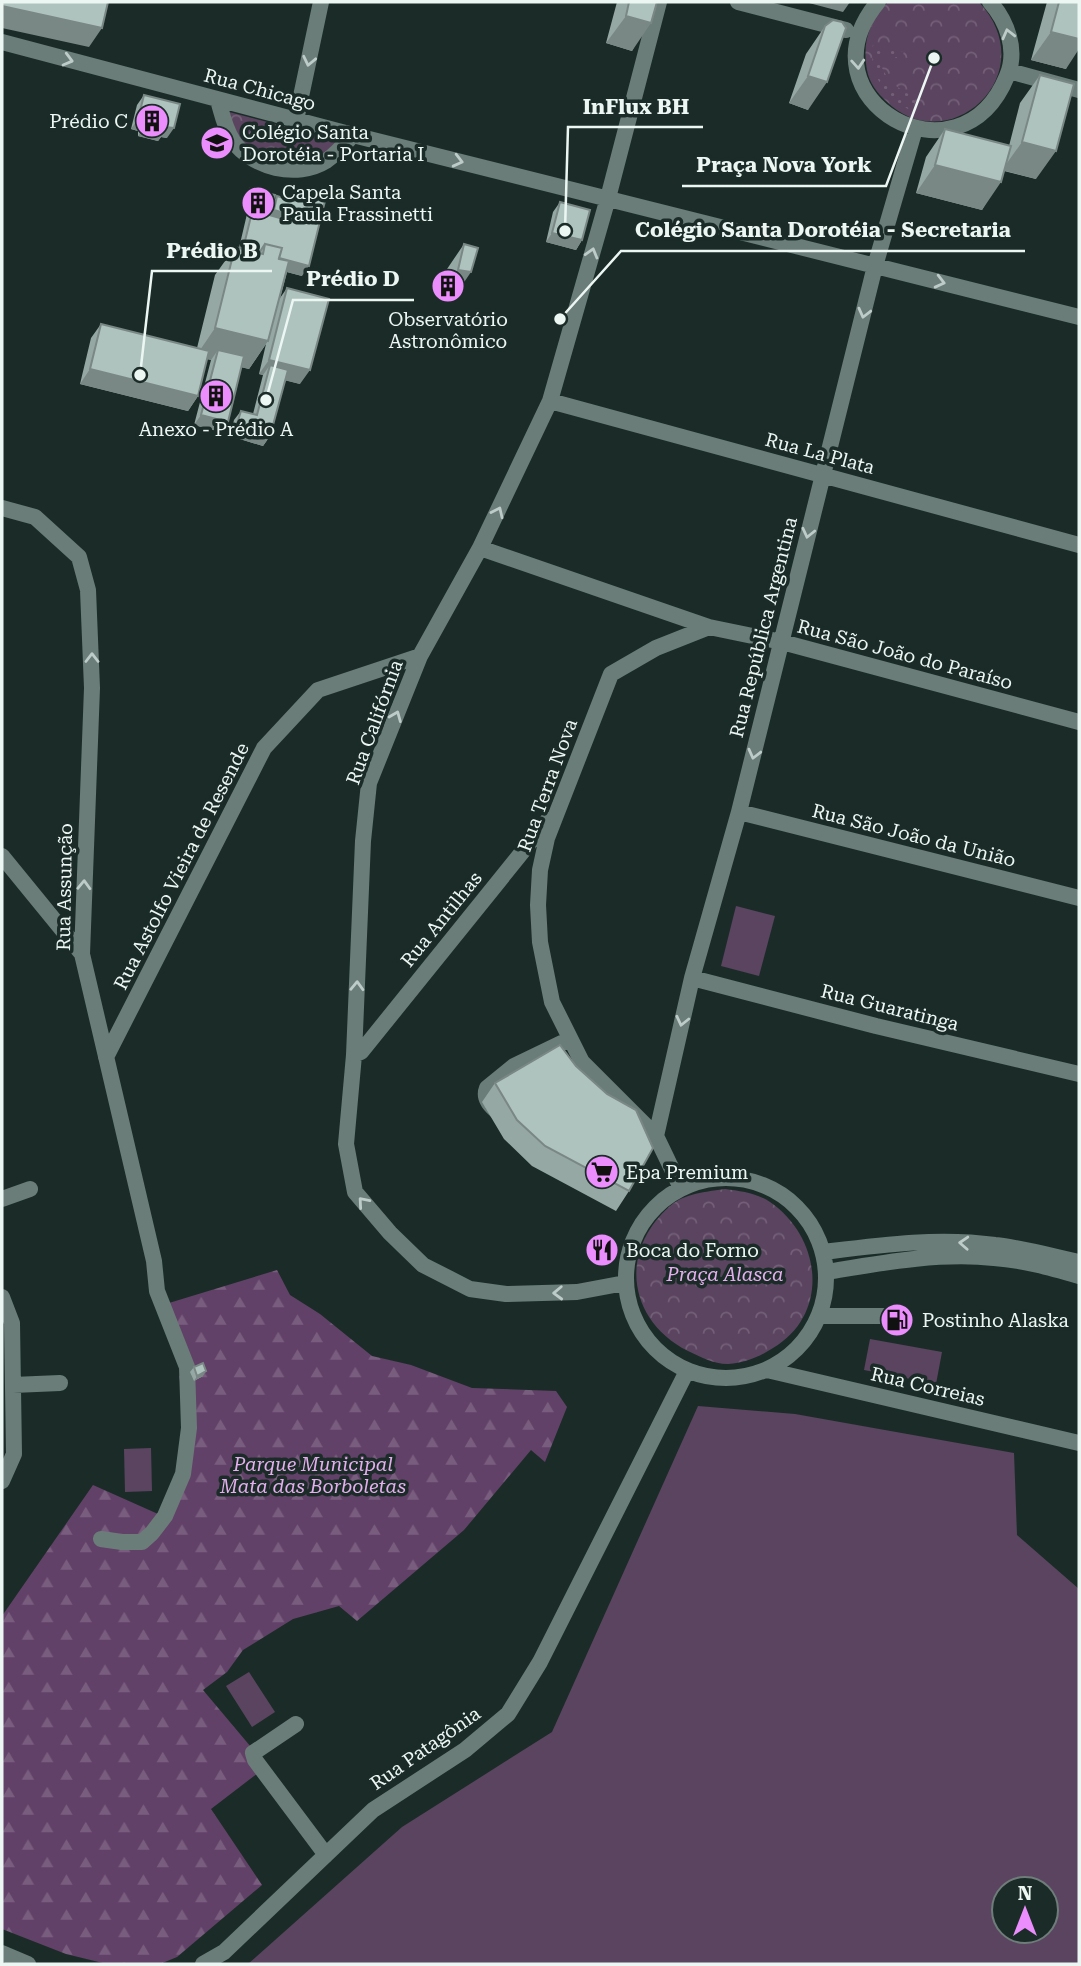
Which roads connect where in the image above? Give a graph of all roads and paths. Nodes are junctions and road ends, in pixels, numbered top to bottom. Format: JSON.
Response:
{"nodes":[{"id":1,"x":321,"y":2,"type":"edge"},
{"id":2,"x":659,"y":2,"type":"edge"},
{"id":3,"x":738,"y":2,"type":"edge"},
{"id":4,"x":878,"y":2,"type":"edge"},
{"id":5,"x":990,"y":2,"type":"edge"},
{"id":6,"x":858,"y":34,"type":"junction"},
{"id":7,"x":2,"y":43,"type":"edge"},
{"id":8,"x":1009,"y":71,"type":"junction"},
{"id":9,"x":1079,"y":90,"type":"edge"},
{"id":10,"x":218,"y":100,"type":"junction"},
{"id":11,"x":296,"y":120,"type":"junction"},
{"id":12,"x":915,"y":129,"type":"junction"},
{"id":13,"x":353,"y":135,"type":"junction"},
{"id":14,"x":608,"y":198,"type":"junction"},
{"id":15,"x":876,"y":266,"type":"junction"},
{"id":16,"x":1079,"y":317,"type":"edge"},
{"id":17,"x":550,"y":401,"type":"junction"},
{"id":18,"x":822,"y":476,"type":"junction"},
{"id":19,"x":2,"y":508,"type":"edge"},
{"id":20,"x":1079,"y":545,"type":"edge"},
{"id":21,"x":480,"y":548,"type":"junction"},
{"id":22,"x":709,"y":627,"type":"junction"},
{"id":23,"x":782,"y":642,"type":"junction"},
{"id":24,"x":420,"y":656,"type":"junction"},
{"id":25,"x":1079,"y":722,"type":"edge"},
{"id":26,"x":559,"y":806,"type":"junction"},
{"id":27,"x":739,"y":812,"type":"junction"},
{"id":28,"x":2,"y":856,"type":"edge"},
{"id":29,"x":1079,"y":898,"type":"edge"},
{"id":30,"x":82,"y":954,"type":"junction"},
{"id":31,"x":692,"y":978,"type":"junction"},
{"id":32,"x":570,"y":1039,"type":"junction"},
{"id":33,"x":354,"y":1055,"type":"junction"},
{"id":34,"x":106,"y":1057,"type":"junction"},
{"id":35,"x":1079,"y":1074,"type":"edge"},
{"id":36,"x":507,"y":1120,"type":"edge"},
{"id":37,"x":656,"y":1136,"type":"junction"},
{"id":38,"x":681,"y":1188,"type":"junction"},
{"id":39,"x":30,"y":1189,"type":"dead end"},
{"id":40,"x":2,"y":1199,"type":"edge"},
{"id":41,"x":824,"y":1252,"type":"junction"},
{"id":42,"x":1079,"y":1262,"type":"edge"},
{"id":43,"x":827,"y":1272,"type":"junction"},
{"id":44,"x":1079,"y":1276,"type":"edge"},
{"id":45,"x":625,"y":1283,"type":"junction"},
{"id":46,"x":2,"y":1297,"type":"edge"},
{"id":47,"x":820,"y":1316,"type":"junction"},
{"id":48,"x":883,"y":1316,"type":"dead end"},
{"id":49,"x":767,"y":1370,"type":"junction"},
{"id":50,"x":687,"y":1371,"type":"junction"},
{"id":51,"x":60,"y":1383,"type":"dead end"},
{"id":52,"x":13,"y":1385,"type":"junction"},
{"id":53,"x":1079,"y":1443,"type":"edge"},
{"id":54,"x":2,"y":1481,"type":"edge"},
{"id":55,"x":101,"y":1539,"type":"dead end"},
{"id":56,"x":296,"y":1724,"type":"dead end"},
{"id":57,"x":326,"y":1855,"type":"junction"},
{"id":58,"x":2,"y":1953,"type":"edge"},
{"id":59,"x":28,"y":1964,"type":"edge"},
{"id":60,"x":204,"y":1964,"type":"edge"}],
"edges":[{"from":1,"to":11,"type":"street","one_way":true},
{"from":2,"to":14,"type":"street","name":"Rua Califórnia"},
{"from":3,"to":6,"type":"street"},
{"from":4,"to":6,"type":"street"},
{"from":8,"to":5,"type":"street","one_way":true},
{"from":6,"to":12,"type":"street","one_way":true},
{"from":7,"to":10,"type":"street","name":"Rua Chicago","one_way":true},
{"from":8,"to":9,"type":"street"},
{"from":8,"to":12,"type":"street"},
{"from":10,"to":11,"type":"street","name":"Rua Chicago"},
{"from":10,"to":13,"type":"street"},
{"from":11,"to":13,"type":"street","name":"Rua Chicago"},
{"from":12,"to":15,"type":"street","name":"Rua República Argentina"},
{"from":13,"to":14,"type":"street","name":"Rua Chicago","one_way":true},
{"from":14,"to":15,"type":"street","name":"Rua Chicago"},
{"from":17,"to":14,"type":"street","name":"Rua Califórnia","one_way":true},
{"from":15,"to":16,"type":"street","name":"Rua Chicago","one_way":true},
{"from":15,"to":18,"type":"street","name":"Rua República Argentina","one_way":true},
{"from":17,"to":18,"type":"street","name":"Rua La Plata"},
{"from":21,"to":17,"type":"street","name":"Rua Califórnia","one_way":true},
{"from":18,"to":20,"type":"street","name":"Rua La Plata"},
{"from":18,"to":23,"type":"street","name":"Rua República Argentina","one_way":true},
{"from":30,"to":19,"type":"street","name":"Rua Assunção","one_way":true},
{"from":21,"to":22,"type":"street","name":"Rua São João do Paraíso"},
{"from":21,"to":24,"type":"street","name":"Rua Califórnia"},
{"from":22,"to":23,"type":"street","name":"Rua São João do Paraíso"},
{"from":22,"to":26,"type":"street","name":"Rua Terra Nova"},
{"from":23,"to":25,"type":"street","name":"Rua São João do Paraíso"},
{"from":23,"to":27,"type":"street","name":"Rua República Argentina","one_way":true},
{"from":33,"to":24,"type":"street","name":"Rua Califórnia","one_way":true},
{"from":24,"to":34,"type":"street","name":"Rua Astolfo Vieira de Resende"},
{"from":26,"to":32,"type":"street","name":"Rua Terra Nova"},
{"from":26,"to":33,"type":"street","name":"Rua Antilhas"},
{"from":27,"to":29,"type":"street","name":"Rua São João da União"},
{"from":27,"to":31,"type":"street","name":"Rua República Argentina"},
{"from":28,"to":30,"type":"street"},
{"from":30,"to":34,"type":"street","name":"Rua Assunção"},
{"from":31,"to":35,"type":"street","name":"Rua Guaratinga"},
{"from":31,"to":37,"type":"street","name":"Rua República Argentina","one_way":true},
{"from":32,"to":36,"type":"street"},
{"from":32,"to":37,"type":"street","name":"Rua Terra Nova"},
{"from":45,"to":33,"type":"street","name":"Rua Califórnia","one_way":true},
{"from":34,"to":55,"type":"street","name":"Rua Assunção"},
{"from":37,"to":38,"type":"street","name":"Rua Terra Nova"},
{"from":38,"to":41,"type":"street"},
{"from":38,"to":45,"type":"street"},
{"from":39,"to":40,"type":"street"},
{"from":42,"to":41,"type":"street","one_way":true},
{"from":41,"to":43,"type":"street"},
{"from":43,"to":44,"type":"street"},
{"from":43,"to":47,"type":"street"},
{"from":45,"to":50,"type":"street"},
{"from":46,"to":52,"type":"street"},
{"from":47,"to":48,"type":"street"},
{"from":47,"to":49,"type":"street"},
{"from":49,"to":50,"type":"street"},
{"from":49,"to":53,"type":"street","name":"Rua Correias"},
{"from":50,"to":57,"type":"street","name":"Rua Patagônia"},
{"from":51,"to":52,"type":"street"},
{"from":52,"to":54,"type":"street"},
{"from":56,"to":57,"type":"street"},
{"from":57,"to":60,"type":"street","name":"Rua Patagônia"},
{"from":58,"to":59,"type":"street"}]}
